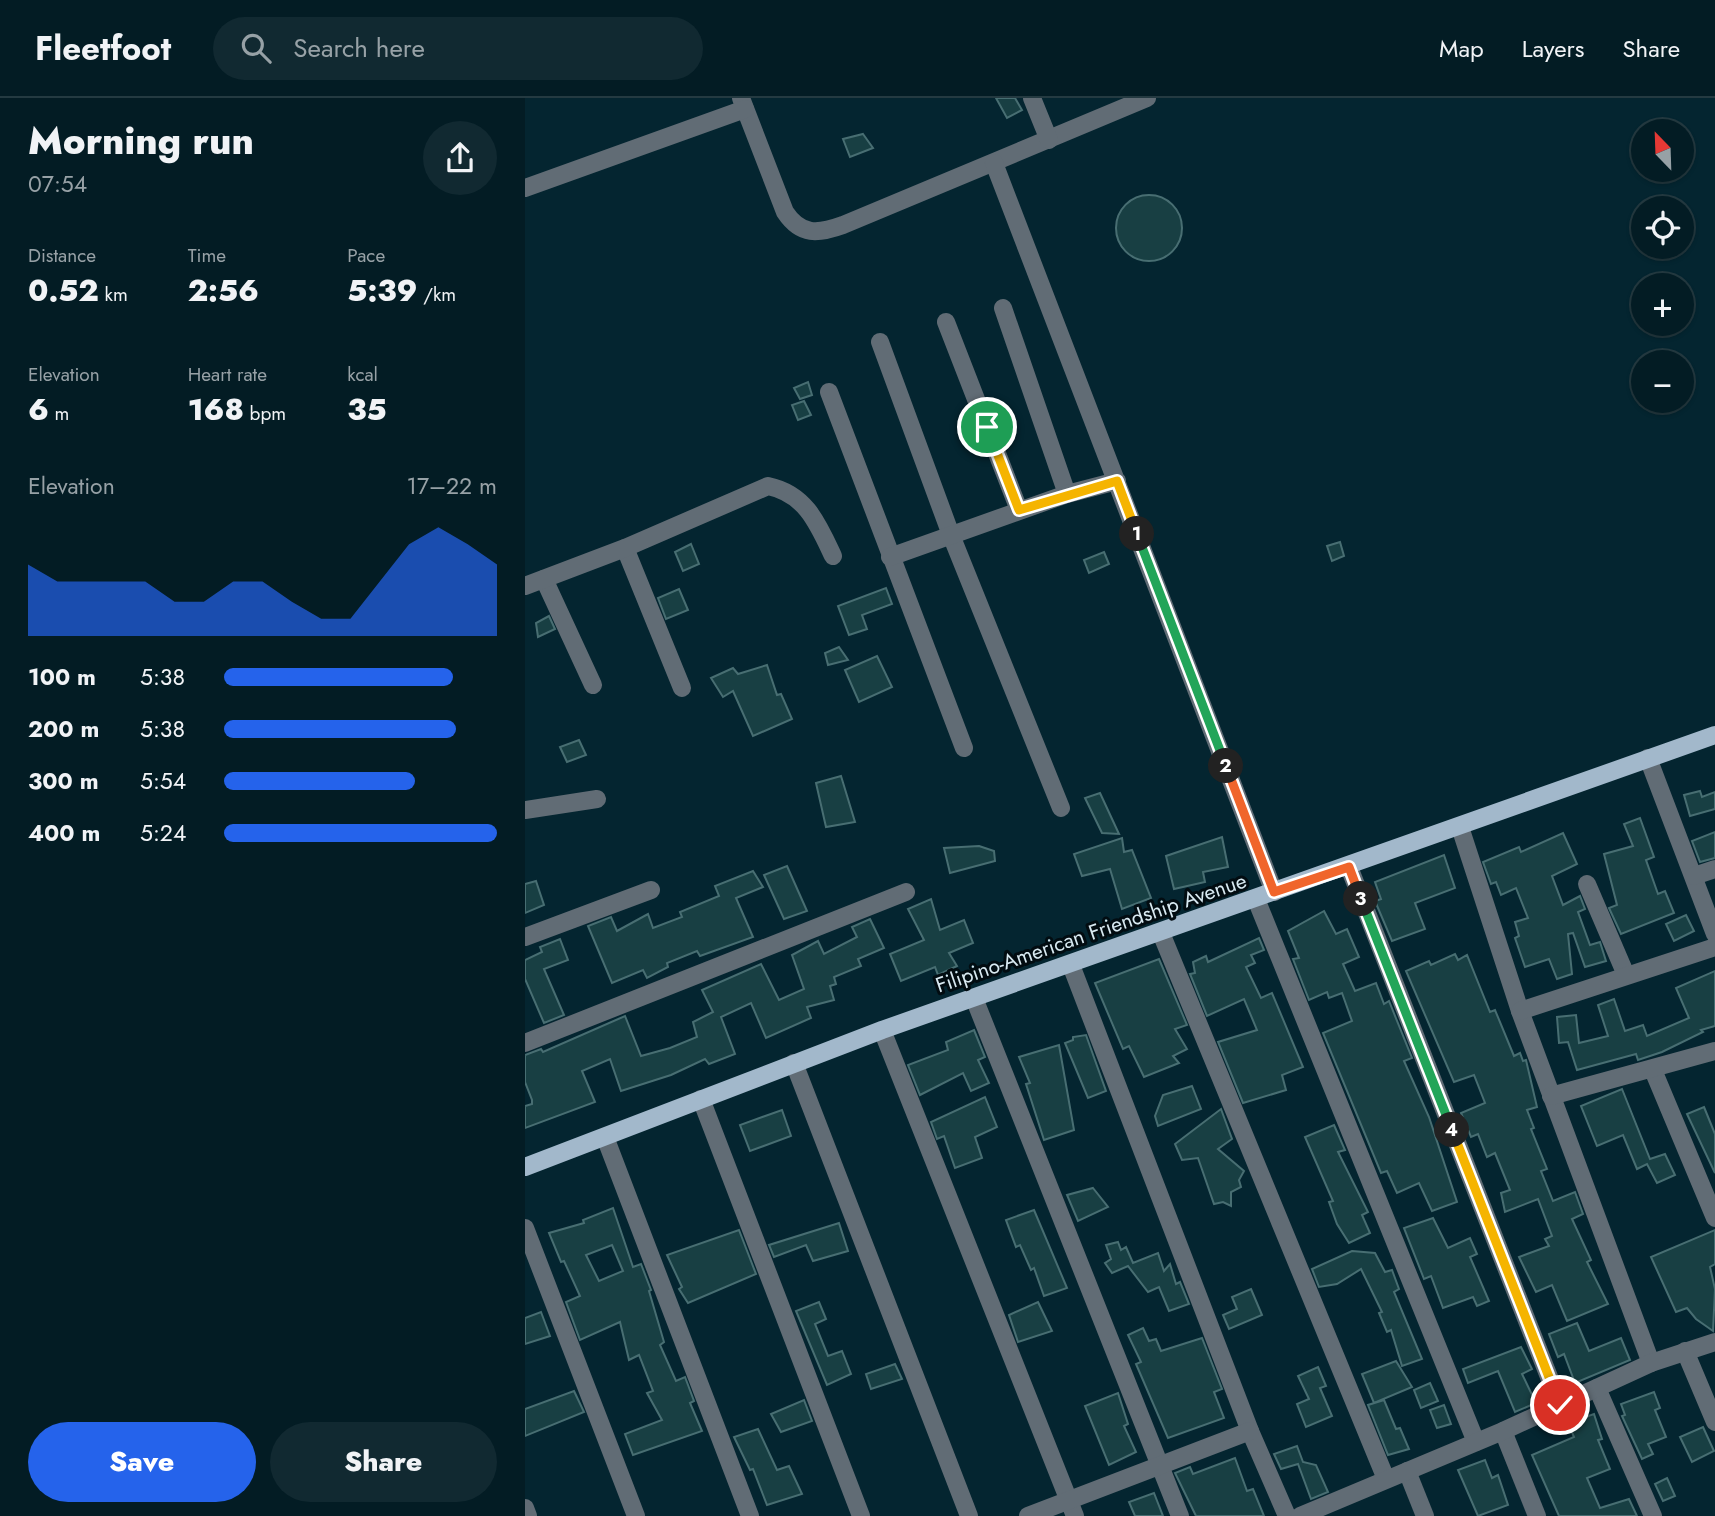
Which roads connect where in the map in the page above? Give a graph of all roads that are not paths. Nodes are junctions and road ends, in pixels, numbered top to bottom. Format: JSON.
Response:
{"nodes":[{"id":1,"x":1032,"y":98,"type":"edge"},
{"id":2,"x":1147,"y":98,"type":"edge"},
{"id":3,"x":1127,"y":102,"type":"edge"},
{"id":4,"x":743,"y":104,"type":"edge"},
{"id":5,"x":1049,"y":140,"type":"junction"},
{"id":6,"x":994,"y":163,"type":"junction"},
{"id":7,"x":525,"y":188,"type":"edge"},
{"id":8,"x":1003,"y":308,"type":"dead end"},
{"id":9,"x":946,"y":323,"type":"dead end"},
{"id":10,"x":880,"y":342,"type":"dead end"},
{"id":11,"x":829,"y":391,"type":"dead end"},
{"id":12,"x":1117,"y":481,"type":"junction"},
{"id":13,"x":1067,"y":494,"type":"junction"},
{"id":14,"x":1019,"y":510,"type":"junction"},
{"id":15,"x":951,"y":535,"type":"junction"},
{"id":16,"x":625,"y":548,"type":"junction"},
{"id":17,"x":833,"y":556,"type":"dead end"},
{"id":18,"x":890,"y":557,"type":"junction"},
{"id":19,"x":544,"y":579,"type":"junction"},
{"id":20,"x":525,"y":586,"type":"edge"},
{"id":21,"x":593,"y":685,"type":"dead end"},
{"id":22,"x":682,"y":688,"type":"dead end"},
{"id":23,"x":1715,"y":736,"type":"edge"},
{"id":24,"x":964,"y":748,"type":"dead end"},
{"id":25,"x":1648,"y":758,"type":"junction"},
{"id":26,"x":597,"y":799,"type":"dead end"},
{"id":27,"x":1061,"y":808,"type":"dead end"},
{"id":28,"x":525,"y":810,"type":"edge"},
{"id":29,"x":1460,"y":827,"type":"junction"},
{"id":30,"x":1349,"y":867,"type":"junction"},
{"id":31,"x":1715,"y":869,"type":"edge"},
{"id":32,"x":1694,"y":876,"type":"junction"},
{"id":33,"x":1587,"y":884,"type":"dead end"},
{"id":34,"x":651,"y":890,"type":"dead end"},
{"id":35,"x":907,"y":892,"type":"dead end"},
{"id":36,"x":1274,"y":892,"type":"junction"},
{"id":37,"x":1256,"y":899,"type":"junction"},
{"id":38,"x":1161,"y":933,"type":"junction"},
{"id":39,"x":1715,"y":934,"type":"edge"},
{"id":40,"x":525,"y":937,"type":"edge"},
{"id":41,"x":1715,"y":947,"type":"edge"},
{"id":42,"x":1071,"y":965,"type":"junction"},
{"id":43,"x":1626,"y":975,"type":"junction"},
{"id":44,"x":974,"y":998,"type":"junction"},
{"id":45,"x":1520,"y":1011,"type":"junction"},
{"id":46,"x":882,"y":1030,"type":"junction"},
{"id":47,"x":525,"y":1044,"type":"edge"},
{"id":48,"x":1715,"y":1051,"type":"edge"},
{"id":49,"x":794,"y":1063,"type":"junction"},
{"id":50,"x":1653,"y":1070,"type":"junction"},
{"id":51,"x":1551,"y":1096,"type":"junction"},
{"id":52,"x":701,"y":1099,"type":"junction"},
{"id":53,"x":605,"y":1137,"type":"junction"},
{"id":54,"x":525,"y":1167,"type":"edge"},
{"id":55,"x":1715,"y":1218,"type":"edge"},
{"id":56,"x":525,"y":1228,"type":"edge"},
{"id":57,"x":1715,"y":1342,"type":"edge"},
{"id":58,"x":1685,"y":1351,"type":"junction"},
{"id":59,"x":1651,"y":1363,"type":"junction"},
{"id":60,"x":1597,"y":1388,"type":"junction"},
{"id":61,"x":1560,"y":1405,"type":"junction"},
{"id":62,"x":1715,"y":1422,"type":"edge"},
{"id":63,"x":1250,"y":1431,"type":"junction"},
{"id":64,"x":1503,"y":1431,"type":"junction"},
{"id":65,"x":1476,"y":1442,"type":"junction"},
{"id":66,"x":1159,"y":1466,"type":"junction"},
{"id":67,"x":1407,"y":1471,"type":"junction"},
{"id":68,"x":1386,"y":1479,"type":"junction"},
{"id":69,"x":525,"y":1508,"type":"edge"},
{"id":70,"x":1072,"y":1508,"type":"edge"},
{"id":71,"x":528,"y":1516,"type":"edge"},
{"id":72,"x":636,"y":1516,"type":"edge"},
{"id":73,"x":750,"y":1516,"type":"edge"},
{"id":74,"x":862,"y":1516,"type":"edge"},
{"id":75,"x":969,"y":1516,"type":"edge"},
{"id":76,"x":1028,"y":1516,"type":"edge"},
{"id":77,"x":1180,"y":1516,"type":"edge"},
{"id":78,"x":1287,"y":1516,"type":"edge"},
{"id":79,"x":1300,"y":1516,"type":"edge"},
{"id":80,"x":1425,"y":1516,"type":"edge"},
{"id":81,"x":1537,"y":1516,"type":"edge"},
{"id":82,"x":1653,"y":1516,"type":"edge"}],
"edges":[{"from":1,"to":5,"type":"street"},
{"from":2,"to":3,"type":"street"},
{"from":3,"to":5,"type":"street"},
{"from":4,"to":6,"type":"street"},
{"from":4,"to":7,"type":"street"},
{"from":5,"to":6,"type":"street"},
{"from":6,"to":12,"type":"street"},
{"from":8,"to":13,"type":"street"},
{"from":9,"to":14,"type":"street"},
{"from":10,"to":15,"type":"street"},
{"from":11,"to":18,"type":"street"},
{"from":12,"to":13,"type":"street"},
{"from":12,"to":36,"type":"street"},
{"from":13,"to":14,"type":"street"},
{"from":14,"to":15,"type":"street"},
{"from":15,"to":18,"type":"street"},
{"from":15,"to":27,"type":"street"},
{"from":16,"to":17,"type":"street"},
{"from":16,"to":19,"type":"street"},
{"from":16,"to":22,"type":"street"},
{"from":18,"to":24,"type":"street"},
{"from":19,"to":20,"type":"street"},
{"from":19,"to":21,"type":"street"},
{"from":23,"to":25,"type":"main road","name":"Filipino-American Friendship Avenue"},
{"from":25,"to":29,"type":"main road","name":"Filipino-American Friendship Avenue"},
{"from":25,"to":32,"type":"street"},
{"from":26,"to":28,"type":"street"},
{"from":29,"to":30,"type":"main road","name":"Filipino-American Friendship Avenue"},
{"from":29,"to":45,"type":"street"},
{"from":30,"to":36,"type":"main road","name":"Filipino-American Friendship Avenue"},
{"from":30,"to":61,"type":"street"},
{"from":31,"to":32,"type":"street"},
{"from":32,"to":39,"type":"street"},
{"from":33,"to":43,"type":"street"},
{"from":34,"to":40,"type":"street"},
{"from":35,"to":47,"type":"street"},
{"from":36,"to":37,"type":"main road","name":"Filipino-American Friendship Avenue"},
{"from":37,"to":38,"type":"main road","name":"Filipino-American Friendship Avenue"},
{"from":37,"to":65,"type":"street"},
{"from":38,"to":42,"type":"main road","name":"Filipino-American Friendship Avenue"},
{"from":38,"to":68,"type":"street"},
{"from":41,"to":43,"type":"street"},
{"from":42,"to":44,"type":"main road","name":"Filipino-American Friendship Avenue"},
{"from":42,"to":63,"type":"street"},
{"from":43,"to":45,"type":"street"},
{"from":44,"to":46,"type":"main road","name":"Filipino-American Friendship Avenue"},
{"from":44,"to":66,"type":"street"},
{"from":45,"to":51,"type":"street"},
{"from":46,"to":49,"type":"main road","name":"Filipino-American Friendship Avenue"},
{"from":46,"to":70,"type":"street"},
{"from":48,"to":50,"type":"street"},
{"from":49,"to":52,"type":"main road","name":"Filipino-American Friendship Avenue"},
{"from":49,"to":75,"type":"street"},
{"from":50,"to":51,"type":"street"},
{"from":50,"to":55,"type":"street"},
{"from":51,"to":59,"type":"street"},
{"from":52,"to":53,"type":"main road","name":"Filipino-American Friendship Avenue"},
{"from":52,"to":74,"type":"street"},
{"from":53,"to":54,"type":"main road","name":"Filipino-American Friendship Avenue"},
{"from":53,"to":73,"type":"street"},
{"from":56,"to":72,"type":"street"},
{"from":57,"to":58,"type":"street"},
{"from":58,"to":59,"type":"street"},
{"from":58,"to":62,"type":"street"},
{"from":59,"to":60,"type":"street"},
{"from":60,"to":61,"type":"street"},
{"from":60,"to":82,"type":"street"},
{"from":61,"to":64,"type":"street"},
{"from":63,"to":66,"type":"street"},
{"from":63,"to":78,"type":"street"},
{"from":64,"to":65,"type":"street"},
{"from":64,"to":81,"type":"street"},
{"from":65,"to":67,"type":"street"},
{"from":66,"to":70,"type":"street"},
{"from":66,"to":77,"type":"street"},
{"from":67,"to":68,"type":"street"},
{"from":67,"to":80,"type":"street"},
{"from":68,"to":79,"type":"street"},
{"from":69,"to":71,"type":"street"},
{"from":70,"to":76,"type":"street"}]}
